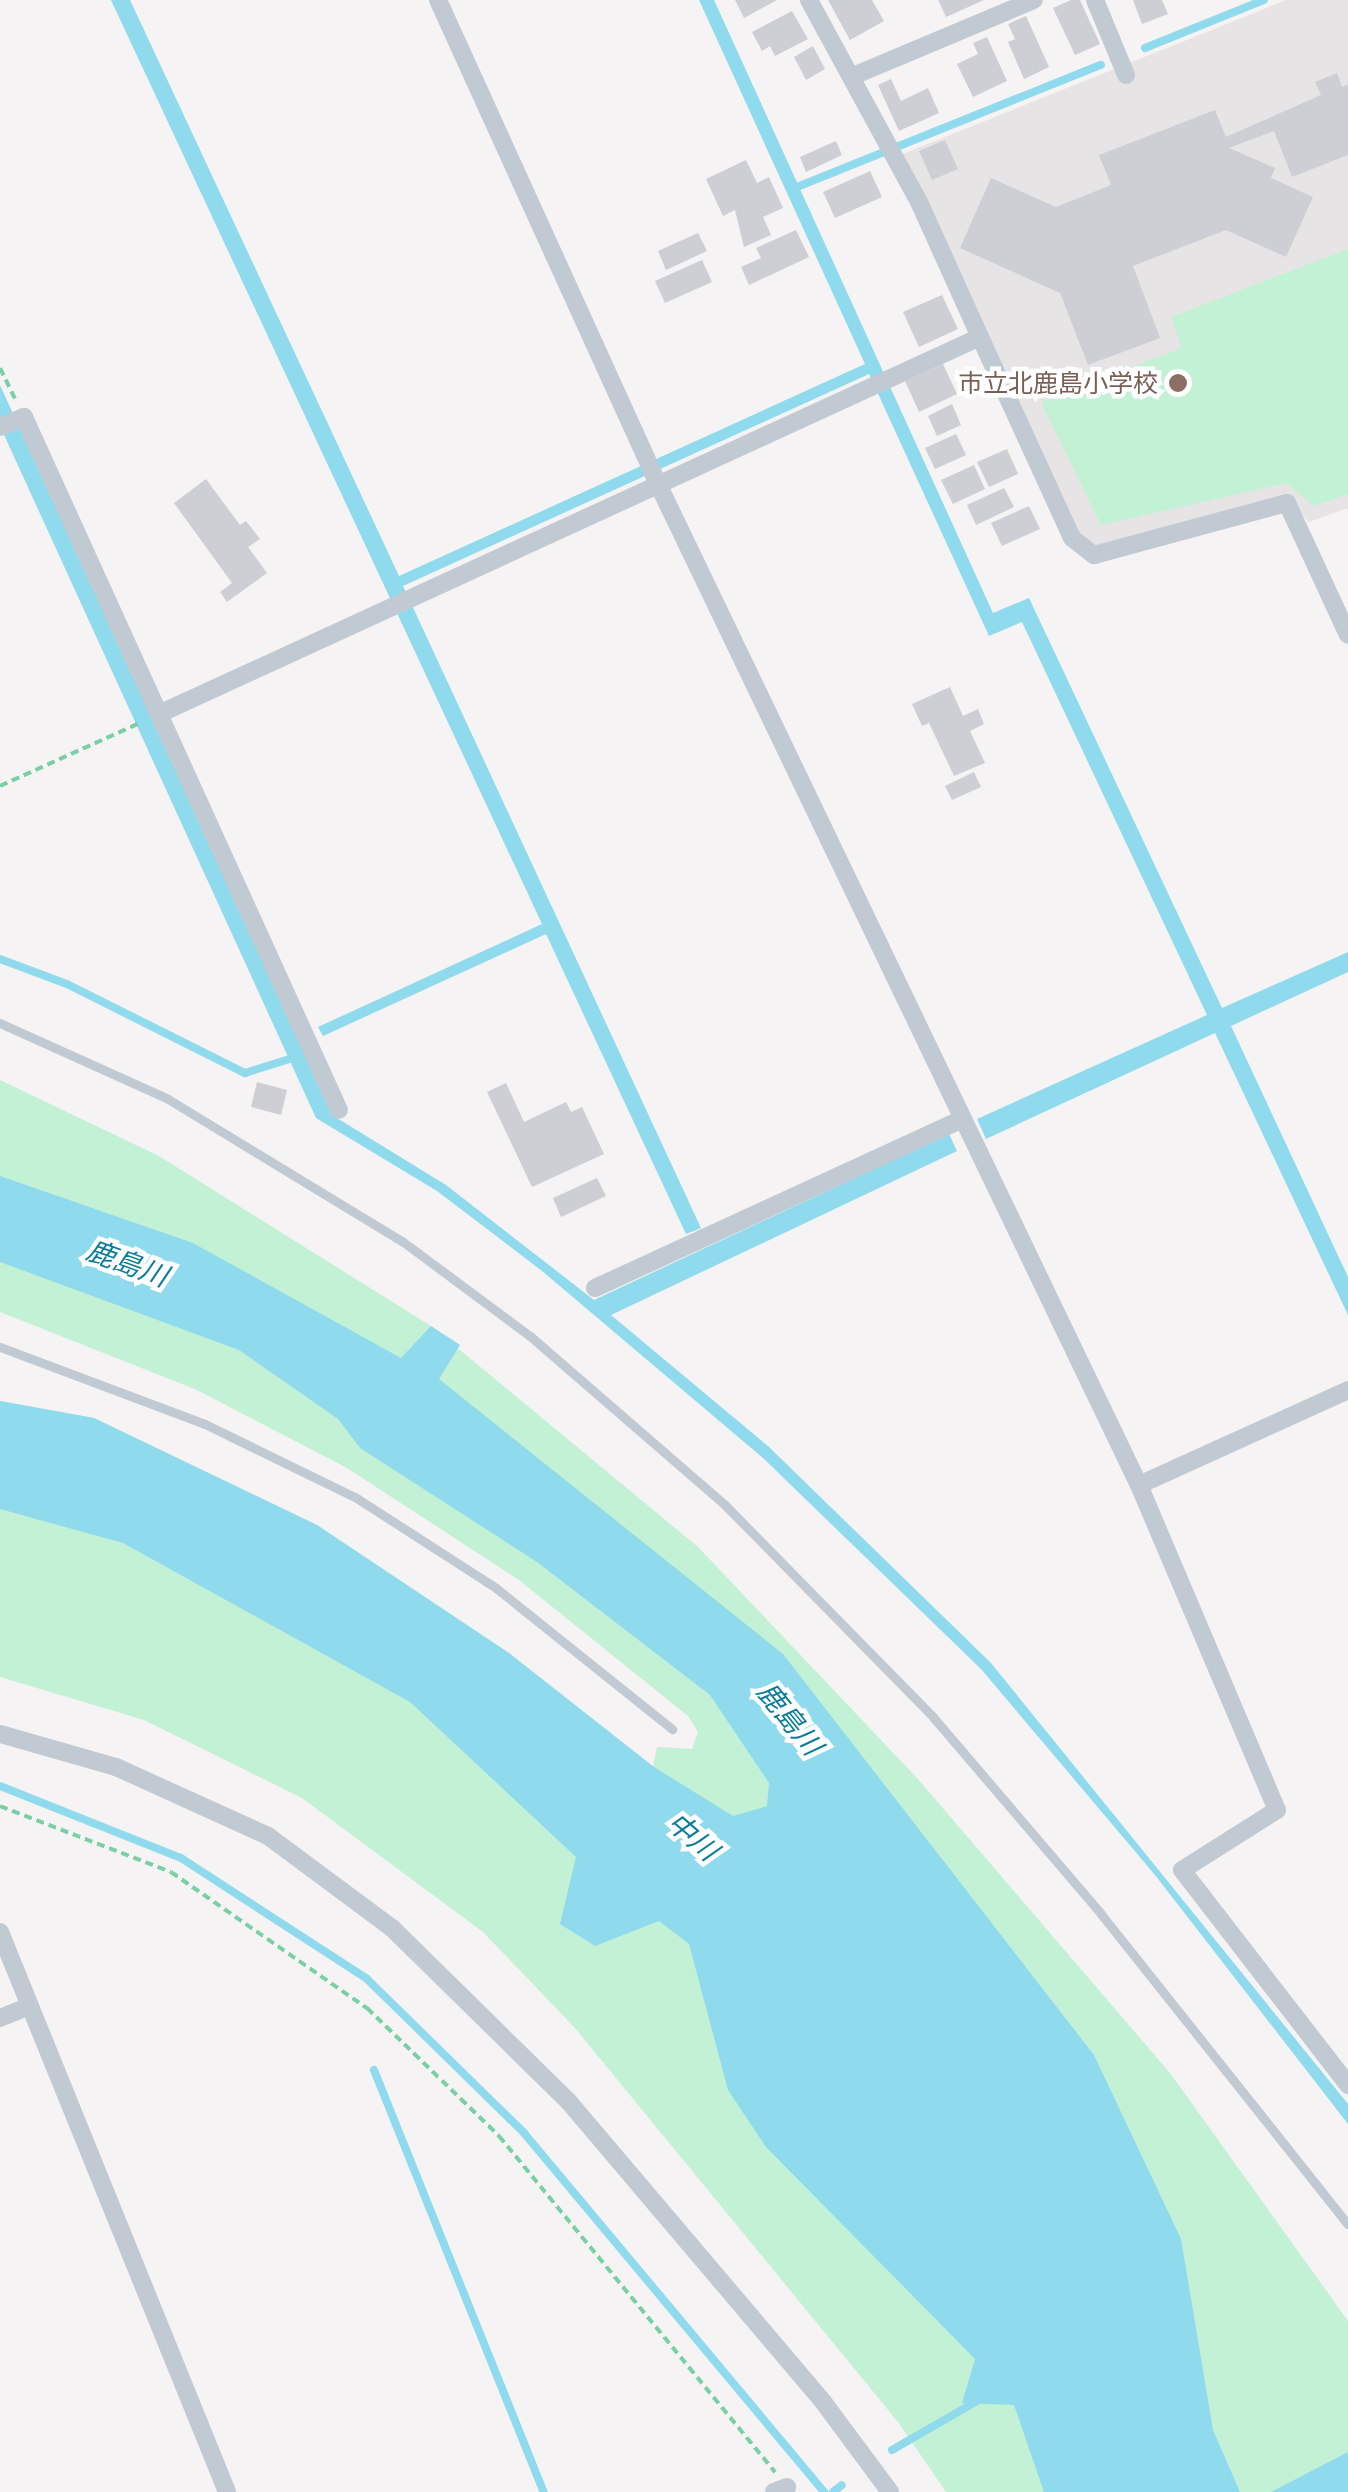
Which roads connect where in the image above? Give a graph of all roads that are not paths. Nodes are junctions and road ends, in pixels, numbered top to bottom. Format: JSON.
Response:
{"nodes":[{"id":1,"x":438,"y":0,"type":"edge"},
{"id":2,"x":809,"y":0,"type":"edge"},
{"id":3,"x":1034,"y":0,"type":"edge"},
{"id":4,"x":1095,"y":0,"type":"edge"},
{"id":5,"x":1126,"y":75,"type":"dead end"},
{"id":6,"x":853,"y":76,"type":"junction"},
{"id":7,"x":980,"y":337,"type":"junction"},
{"id":8,"x":0,"y":426,"type":"edge"},
{"id":9,"x":659,"y":486,"type":"junction"},
{"id":10,"x":1348,"y":635,"type":"edge"},
{"id":11,"x":161,"y":714,"type":"junction"},
{"id":12,"x":0,"y":1022,"type":"edge"},
{"id":13,"x":338,"y":1110,"type":"dead end"},
{"id":14,"x":963,"y":1119,"type":"junction"},
{"id":15,"x":595,"y":1288,"type":"dead end"},
{"id":16,"x":0,"y":1347,"type":"edge"},
{"id":17,"x":1348,"y":1390,"type":"edge"},
{"id":18,"x":1139,"y":1485,"type":"junction"},
{"id":19,"x":672,"y":1728,"type":"dead end"},
{"id":20,"x":0,"y":1734,"type":"edge"},
{"id":21,"x":0,"y":1932,"type":"edge"},
{"id":22,"x":30,"y":2006,"type":"junction"},
{"id":23,"x":0,"y":2018,"type":"edge"},
{"id":24,"x":1348,"y":2085,"type":"edge"},
{"id":25,"x":1348,"y":2224,"type":"edge"},
{"id":26,"x":227,"y":2492,"type":"edge"},
{"id":27,"x":890,"y":2492,"type":"edge"}],
"edges":[{"from":1,"to":9,"type":"street"},
{"from":2,"to":6,"type":"street"},
{"from":3,"to":6,"type":"street"},
{"from":4,"to":5,"type":"street"},
{"from":6,"to":7,"type":"street"},
{"from":7,"to":9,"type":"street"},
{"from":7,"to":10,"type":"street"},
{"from":8,"to":11,"type":"street"},
{"from":9,"to":11,"type":"street"},
{"from":9,"to":14,"type":"street"},
{"from":11,"to":13,"type":"street"},
{"from":12,"to":25,"type":"lane"},
{"from":14,"to":15,"type":"street"},
{"from":14,"to":18,"type":"street"},
{"from":16,"to":19,"type":"lane"},
{"from":17,"to":18,"type":"street"},
{"from":18,"to":24,"type":"street"},
{"from":20,"to":27,"type":"street"},
{"from":21,"to":22,"type":"street"},
{"from":22,"to":23,"type":"street"},
{"from":22,"to":26,"type":"street"}]}
